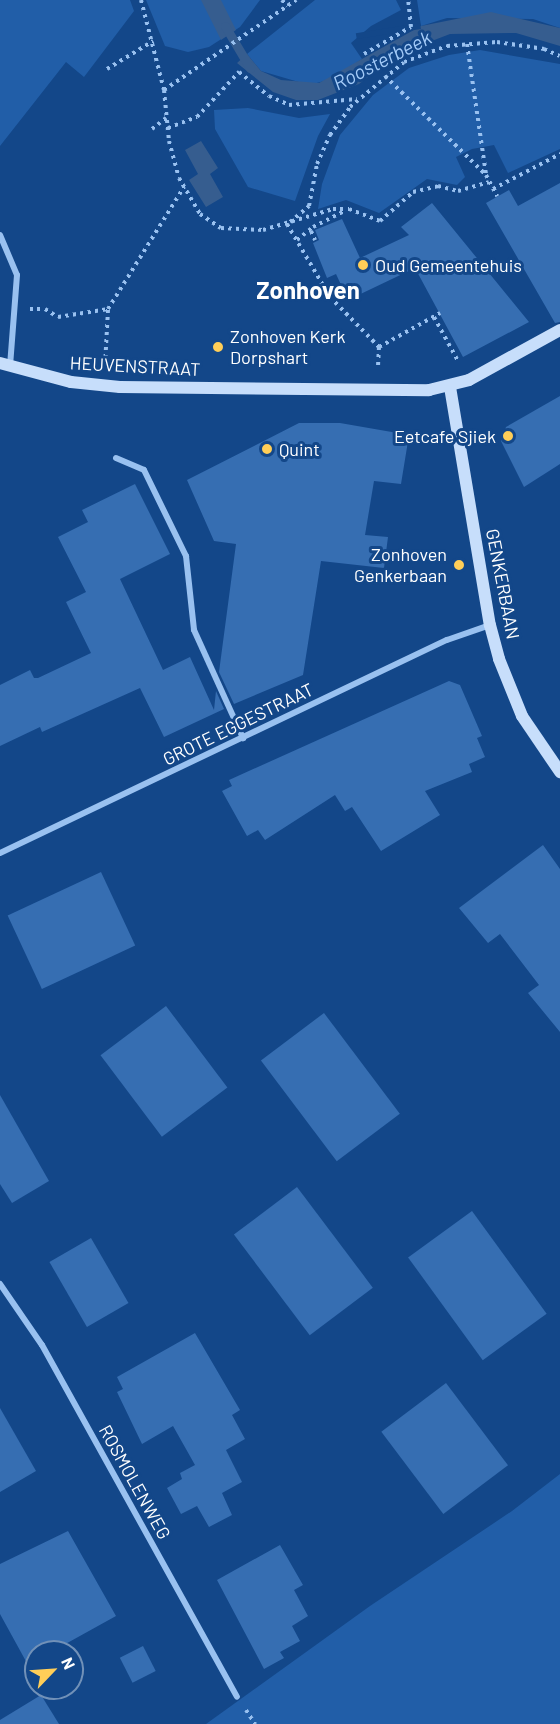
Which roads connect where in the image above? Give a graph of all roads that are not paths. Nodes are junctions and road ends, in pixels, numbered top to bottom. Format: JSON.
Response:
{"nodes":[{"id":1,"x":0,"y":235,"type":"edge"},
{"id":2,"x":560,"y":330,"type":"edge"},
{"id":3,"x":5,"y":364,"type":"edge"},
{"id":4,"x":450,"y":387,"type":"junction"},
{"id":5,"x":116,"y":458,"type":"dead end"},
{"id":6,"x":490,"y":625,"type":"junction"},
{"id":7,"x":243,"y":738,"type":"junction"},
{"id":8,"x":560,"y":772,"type":"edge"},
{"id":9,"x":0,"y":853,"type":"edge"},
{"id":10,"x":0,"y":1284,"type":"edge"},
{"id":11,"x":237,"y":1697,"type":"dead end"}],
"edges":[{"from":1,"to":3,"type":"street"},
{"from":2,"to":4,"type":"street","name":"HEUVENSTRAAT"},
{"from":3,"to":4,"type":"street","name":"HEUVENSTRAAT"},
{"from":4,"to":6,"type":"street","name":"GENKERBAAN"},
{"from":5,"to":7,"type":"street"},
{"from":6,"to":7,"type":"street","name":"GROTE EGGESTRAAT"},
{"from":6,"to":8,"type":"street","name":"GENKERBAAN"},
{"from":7,"to":9,"type":"street","name":"GROTE EGGESTRAAT"},
{"from":10,"to":11,"type":"street","name":"ROSMOLENWEG"}]}
